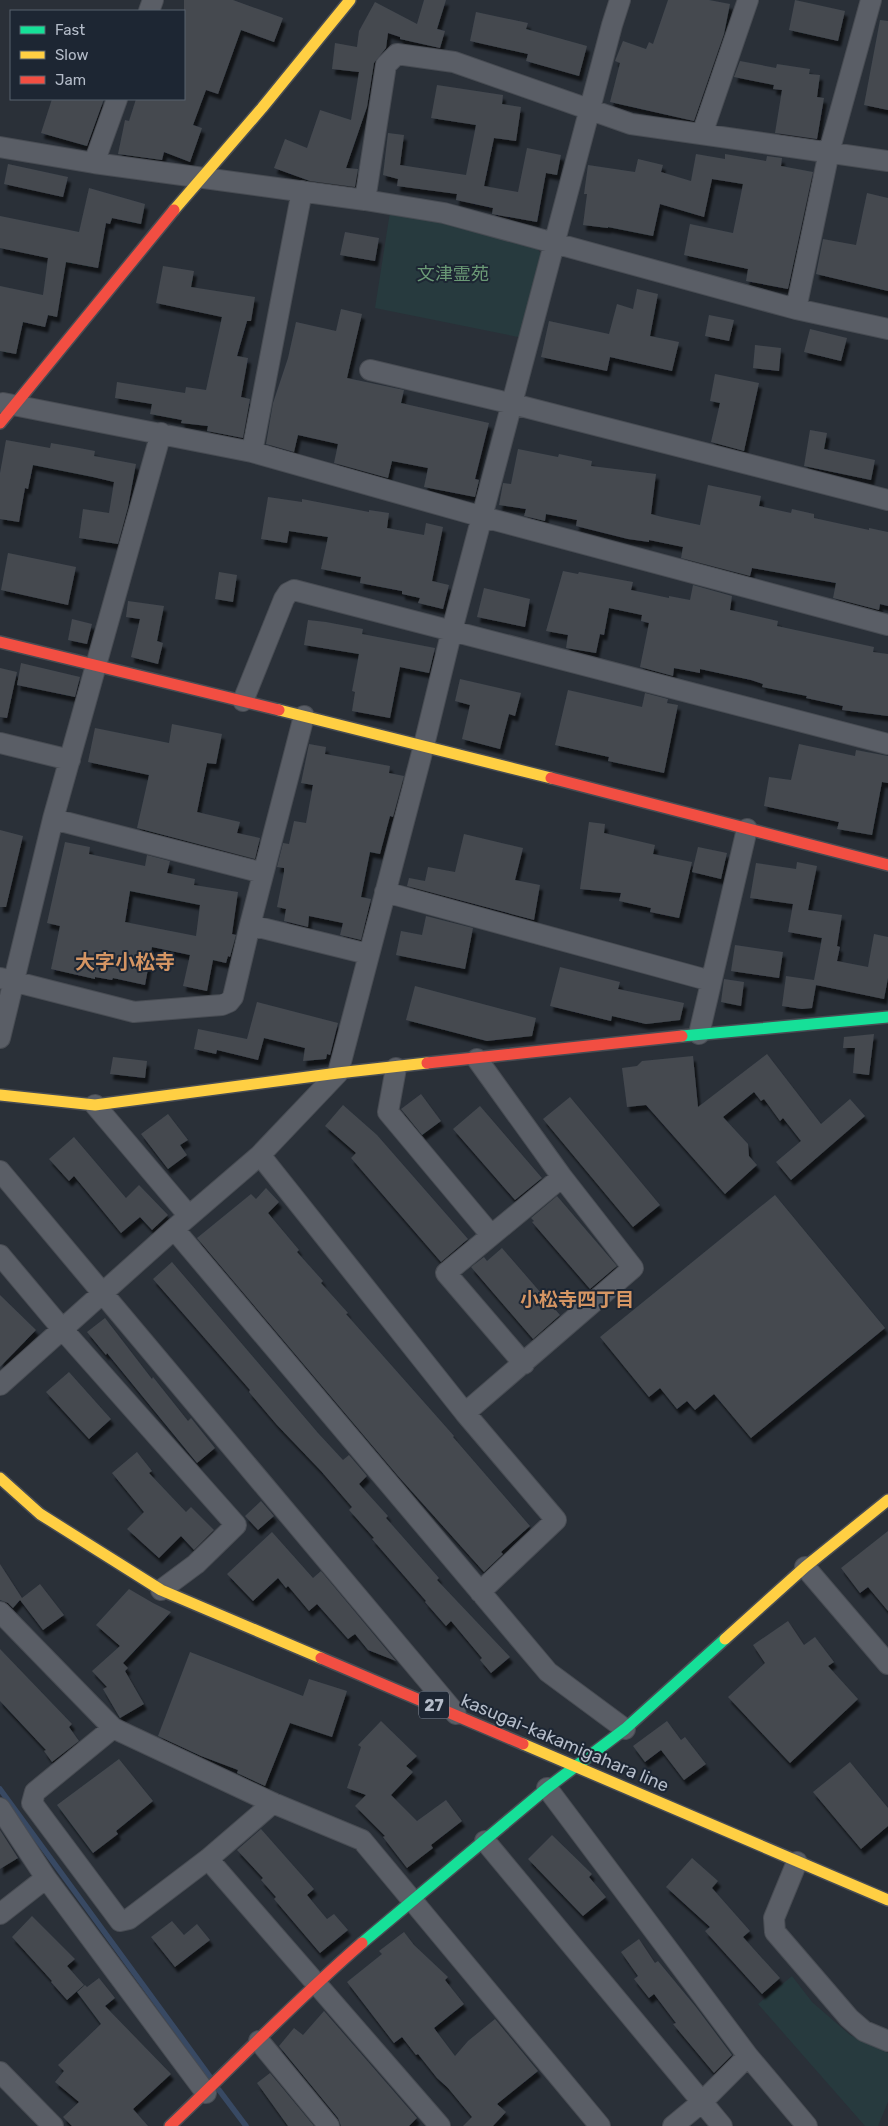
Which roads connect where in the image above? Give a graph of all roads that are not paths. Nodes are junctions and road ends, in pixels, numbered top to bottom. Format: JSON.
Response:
{"nodes":[{"id":1,"x":350,"y":0,"type":"edge"},
{"id":2,"x":620,"y":0,"type":"edge"},
{"id":3,"x":748,"y":0,"type":"edge"},
{"id":4,"x":871,"y":0,"type":"edge"},
{"id":5,"x":117,"y":100,"type":"edge"},
{"id":6,"x":590,"y":110,"type":"junction"},
{"id":7,"x":702,"y":134,"type":"junction"},
{"id":8,"x":0,"y":147,"type":"edge"},
{"id":9,"x":829,"y":152,"type":"junction"},
{"id":10,"x":888,"y":161,"type":"edge"},
{"id":11,"x":94,"y":163,"type":"junction"},
{"id":12,"x":200,"y":178,"type":"junction"},
{"id":13,"x":302,"y":191,"type":"junction"},
{"id":14,"x":365,"y":200,"type":"junction"},
{"id":15,"x":554,"y":242,"type":"junction"},
{"id":16,"x":796,"y":308,"type":"junction"},
{"id":17,"x":888,"y":329,"type":"edge"},
{"id":18,"x":370,"y":370,"type":"dead end"},
{"id":19,"x":7,"y":404,"type":"edge"},
{"id":20,"x":513,"y":404,"type":"junction"},
{"id":21,"x":0,"y":423,"type":"edge"},
{"id":22,"x":161,"y":433,"type":"junction"},
{"id":23,"x":252,"y":452,"type":"junction"},
{"id":24,"x":888,"y":500,"type":"edge"},
{"id":25,"x":483,"y":517,"type":"junction"},
{"id":26,"x":888,"y":625,"type":"edge"},
{"id":27,"x":452,"y":630,"type":"junction"},
{"id":28,"x":0,"y":642,"type":"edge"},
{"id":29,"x":96,"y":665,"type":"junction"},
{"id":30,"x":243,"y":701,"type":"junction"},
{"id":31,"x":304,"y":716,"type":"junction"},
{"id":32,"x":0,"y":743,"type":"edge"},
{"id":33,"x":888,"y":744,"type":"edge"},
{"id":34,"x":424,"y":745,"type":"junction"},
{"id":35,"x":70,"y":760,"type":"junction"},
{"id":36,"x":53,"y":819,"type":"junction"},
{"id":37,"x":747,"y":829,"type":"junction"},
{"id":38,"x":888,"y":865,"type":"edge"},
{"id":39,"x":263,"y":873,"type":"junction"},
{"id":40,"x":385,"y":892,"type":"junction"},
{"id":41,"x":250,"y":925,"type":"junction"},
{"id":42,"x":368,"y":954,"type":"junction"},
{"id":43,"x":6,"y":980,"type":"edge"},
{"id":44,"x":711,"y":981,"type":"junction"},
{"id":45,"x":888,"y":1017,"type":"edge"},
{"id":46,"x":699,"y":1034,"type":"junction"},
{"id":47,"x":0,"y":1038,"type":"edge"},
{"id":48,"x":477,"y":1059,"type":"junction"},
{"id":49,"x":396,"y":1068,"type":"junction"},
{"id":50,"x":338,"y":1073,"type":"junction"},
{"id":51,"x":0,"y":1095,"type":"edge"},
{"id":52,"x":96,"y":1104,"type":"junction"},
{"id":53,"x":260,"y":1155,"type":"junction"},
{"id":54,"x":0,"y":1171,"type":"edge"},
{"id":55,"x":562,"y":1177,"type":"junction"},
{"id":56,"x":189,"y":1216,"type":"junction"},
{"id":57,"x":174,"y":1229,"type":"junction"},
{"id":58,"x":491,"y":1236,"type":"junction"},
{"id":59,"x":0,"y":1254,"type":"edge"},
{"id":60,"x":102,"y":1294,"type":"junction"},
{"id":61,"x":63,"y":1330,"type":"junction"},
{"id":62,"x":524,"y":1364,"type":"junction"},
{"id":63,"x":0,"y":1385,"type":"edge"},
{"id":64,"x":465,"y":1413,"type":"junction"},
{"id":65,"x":0,"y":1478,"type":"edge"},
{"id":66,"x":888,"y":1500,"type":"edge"},
{"id":67,"x":805,"y":1567,"type":"junction"},
{"id":68,"x":161,"y":1590,"type":"junction"},
{"id":69,"x":480,"y":1592,"type":"junction"},
{"id":70,"x":0,"y":1612,"type":"edge"},
{"id":71,"x":888,"y":1664,"type":"edge"},
{"id":72,"x":456,"y":1714,"type":"junction"},
{"id":73,"x":113,"y":1728,"type":"junction"},
{"id":74,"x":625,"y":1730,"type":"junction"},
{"id":75,"x":577,"y":1767,"type":"junction"},
{"id":76,"x":547,"y":1788,"type":"junction"},
{"id":77,"x":273,"y":1803,"type":"junction"},
{"id":78,"x":0,"y":1808,"type":"edge"},
{"id":79,"x":485,"y":1841,"type":"junction"},
{"id":80,"x":208,"y":1859,"type":"junction"},
{"id":81,"x":797,"y":1862,"type":"junction"},
{"id":82,"x":46,"y":1878,"type":"junction"},
{"id":83,"x":412,"y":1899,"type":"junction"},
{"id":84,"x":888,"y":1900,"type":"edge"},
{"id":85,"x":0,"y":1914,"type":"edge"},
{"id":86,"x":316,"y":1983,"type":"junction"},
{"id":87,"x":259,"y":2041,"type":"junction"},
{"id":88,"x":888,"y":2041,"type":"edge"},
{"id":89,"x":748,"y":2056,"type":"junction"},
{"id":90,"x":0,"y":2072,"type":"edge"},
{"id":91,"x":206,"y":2093,"type":"junction"},
{"id":92,"x":702,"y":2102,"type":"junction"},
{"id":93,"x":52,"y":2126,"type":"edge"},
{"id":94,"x":170,"y":2126,"type":"edge"},
{"id":95,"x":329,"y":2126,"type":"edge"},
{"id":96,"x":440,"y":2126,"type":"edge"},
{"id":97,"x":600,"y":2126,"type":"edge"},
{"id":98,"x":673,"y":2126,"type":"edge"},
{"id":99,"x":722,"y":2126,"type":"edge"},
{"id":100,"x":807,"y":2126,"type":"edge"}],
"edges":[{"from":1,"to":12,"type":"street"},
{"from":2,"to":6,"type":"street"},
{"from":3,"to":7,"type":"street"},
{"from":4,"to":9,"type":"street"},
{"from":5,"to":11,"type":"street"},
{"from":6,"to":7,"type":"street"},
{"from":6,"to":14,"type":"street"},
{"from":6,"to":15,"type":"street"},
{"from":7,"to":9,"type":"street"},
{"from":8,"to":11,"type":"street"},
{"from":9,"to":10,"type":"street"},
{"from":9,"to":16,"type":"street"},
{"from":11,"to":12,"type":"street"},
{"from":12,"to":13,"type":"street"},
{"from":12,"to":19,"type":"street"},
{"from":13,"to":14,"type":"street"},
{"from":13,"to":23,"type":"street"},
{"from":14,"to":15,"type":"street"},
{"from":15,"to":16,"type":"street"},
{"from":15,"to":20,"type":"street"},
{"from":16,"to":17,"type":"street"},
{"from":18,"to":20,"type":"street"},
{"from":19,"to":21,"type":"street"},
{"from":19,"to":22,"type":"street"},
{"from":20,"to":24,"type":"street"},
{"from":20,"to":25,"type":"street"},
{"from":22,"to":23,"type":"street"},
{"from":22,"to":29,"type":"street"},
{"from":23,"to":25,"type":"street"},
{"from":25,"to":26,"type":"street"},
{"from":25,"to":27,"type":"street"},
{"from":27,"to":30,"type":"street"},
{"from":27,"to":33,"type":"street"},
{"from":27,"to":34,"type":"street"},
{"from":28,"to":29,"type":"street"},
{"from":29,"to":30,"type":"street"},
{"from":29,"to":35,"type":"street"},
{"from":30,"to":31,"type":"street"},
{"from":31,"to":34,"type":"street"},
{"from":31,"to":39,"type":"street"},
{"from":32,"to":35,"type":"street"},
{"from":34,"to":37,"type":"street"},
{"from":34,"to":40,"type":"street"},
{"from":35,"to":36,"type":"street"},
{"from":36,"to":39,"type":"street"},
{"from":36,"to":43,"type":"street"},
{"from":37,"to":38,"type":"street"},
{"from":37,"to":44,"type":"street"},
{"from":39,"to":41,"type":"street"},
{"from":40,"to":42,"type":"street"},
{"from":40,"to":44,"type":"street"},
{"from":41,"to":42,"type":"street"},
{"from":41,"to":43,"type":"street"},
{"from":42,"to":50,"type":"street"},
{"from":43,"to":47,"type":"street"},
{"from":44,"to":46,"type":"street"},
{"from":45,"to":46,"type":"street"},
{"from":46,"to":48,"type":"street"},
{"from":48,"to":49,"type":"street"},
{"from":48,"to":55,"type":"street"},
{"from":49,"to":50,"type":"street"},
{"from":49,"to":58,"type":"street"},
{"from":50,"to":52,"type":"street"},
{"from":50,"to":53,"type":"street"},
{"from":51,"to":52,"type":"street"},
{"from":52,"to":56,"type":"street"},
{"from":53,"to":56,"type":"street"},
{"from":53,"to":64,"type":"street"},
{"from":54,"to":60,"type":"street"},
{"from":55,"to":58,"type":"street"},
{"from":55,"to":62,"type":"street"},
{"from":56,"to":57,"type":"street"},
{"from":57,"to":60,"type":"street"},
{"from":57,"to":69,"type":"street"},
{"from":58,"to":62,"type":"street"},
{"from":59,"to":61,"type":"street"},
{"from":60,"to":61,"type":"street"},
{"from":60,"to":72,"type":"street"},
{"from":61,"to":63,"type":"street"},
{"from":61,"to":68,"type":"street"},
{"from":62,"to":64,"type":"street"},
{"from":64,"to":69,"type":"street"},
{"from":65,"to":68,"type":"street","name":"kasugai-kakamigahara line","number":"27"},
{"from":66,"to":67,"type":"street"},
{"from":67,"to":71,"type":"street"},
{"from":67,"to":74,"type":"street"},
{"from":68,"to":72,"type":"street","name":"kasugai-kakamigahara line","number":"27"},
{"from":69,"to":74,"type":"street"},
{"from":70,"to":73,"type":"street"},
{"from":72,"to":75,"type":"street","name":"kasugai-kakamigahara line","number":"27"},
{"from":73,"to":77,"type":"street"},
{"from":73,"to":80,"type":"street"},
{"from":74,"to":75,"type":"street"},
{"from":75,"to":76,"type":"street"},
{"from":75,"to":81,"type":"street","name":"kasugai-kakamigahara line","number":"27"},
{"from":76,"to":79,"type":"street"},
{"from":76,"to":89,"type":"street"},
{"from":77,"to":80,"type":"street"},
{"from":77,"to":83,"type":"street"},
{"from":78,"to":82,"type":"street"},
{"from":79,"to":83,"type":"street"},
{"from":79,"to":92,"type":"street"},
{"from":80,"to":86,"type":"street"},
{"from":81,"to":84,"type":"street","name":"kasugai-kakamigahara line","number":"27"},
{"from":81,"to":88,"type":"street"},
{"from":82,"to":85,"type":"street"},
{"from":82,"to":91,"type":"street"},
{"from":83,"to":86,"type":"street"},
{"from":83,"to":97,"type":"street"},
{"from":86,"to":87,"type":"street"},
{"from":86,"to":96,"type":"street"},
{"from":87,"to":91,"type":"street"},
{"from":87,"to":95,"type":"street"},
{"from":89,"to":92,"type":"street"},
{"from":89,"to":100,"type":"street"},
{"from":90,"to":93,"type":"street"},
{"from":91,"to":94,"type":"street"},
{"from":92,"to":98,"type":"street"},
{"from":92,"to":99,"type":"street"}]}
